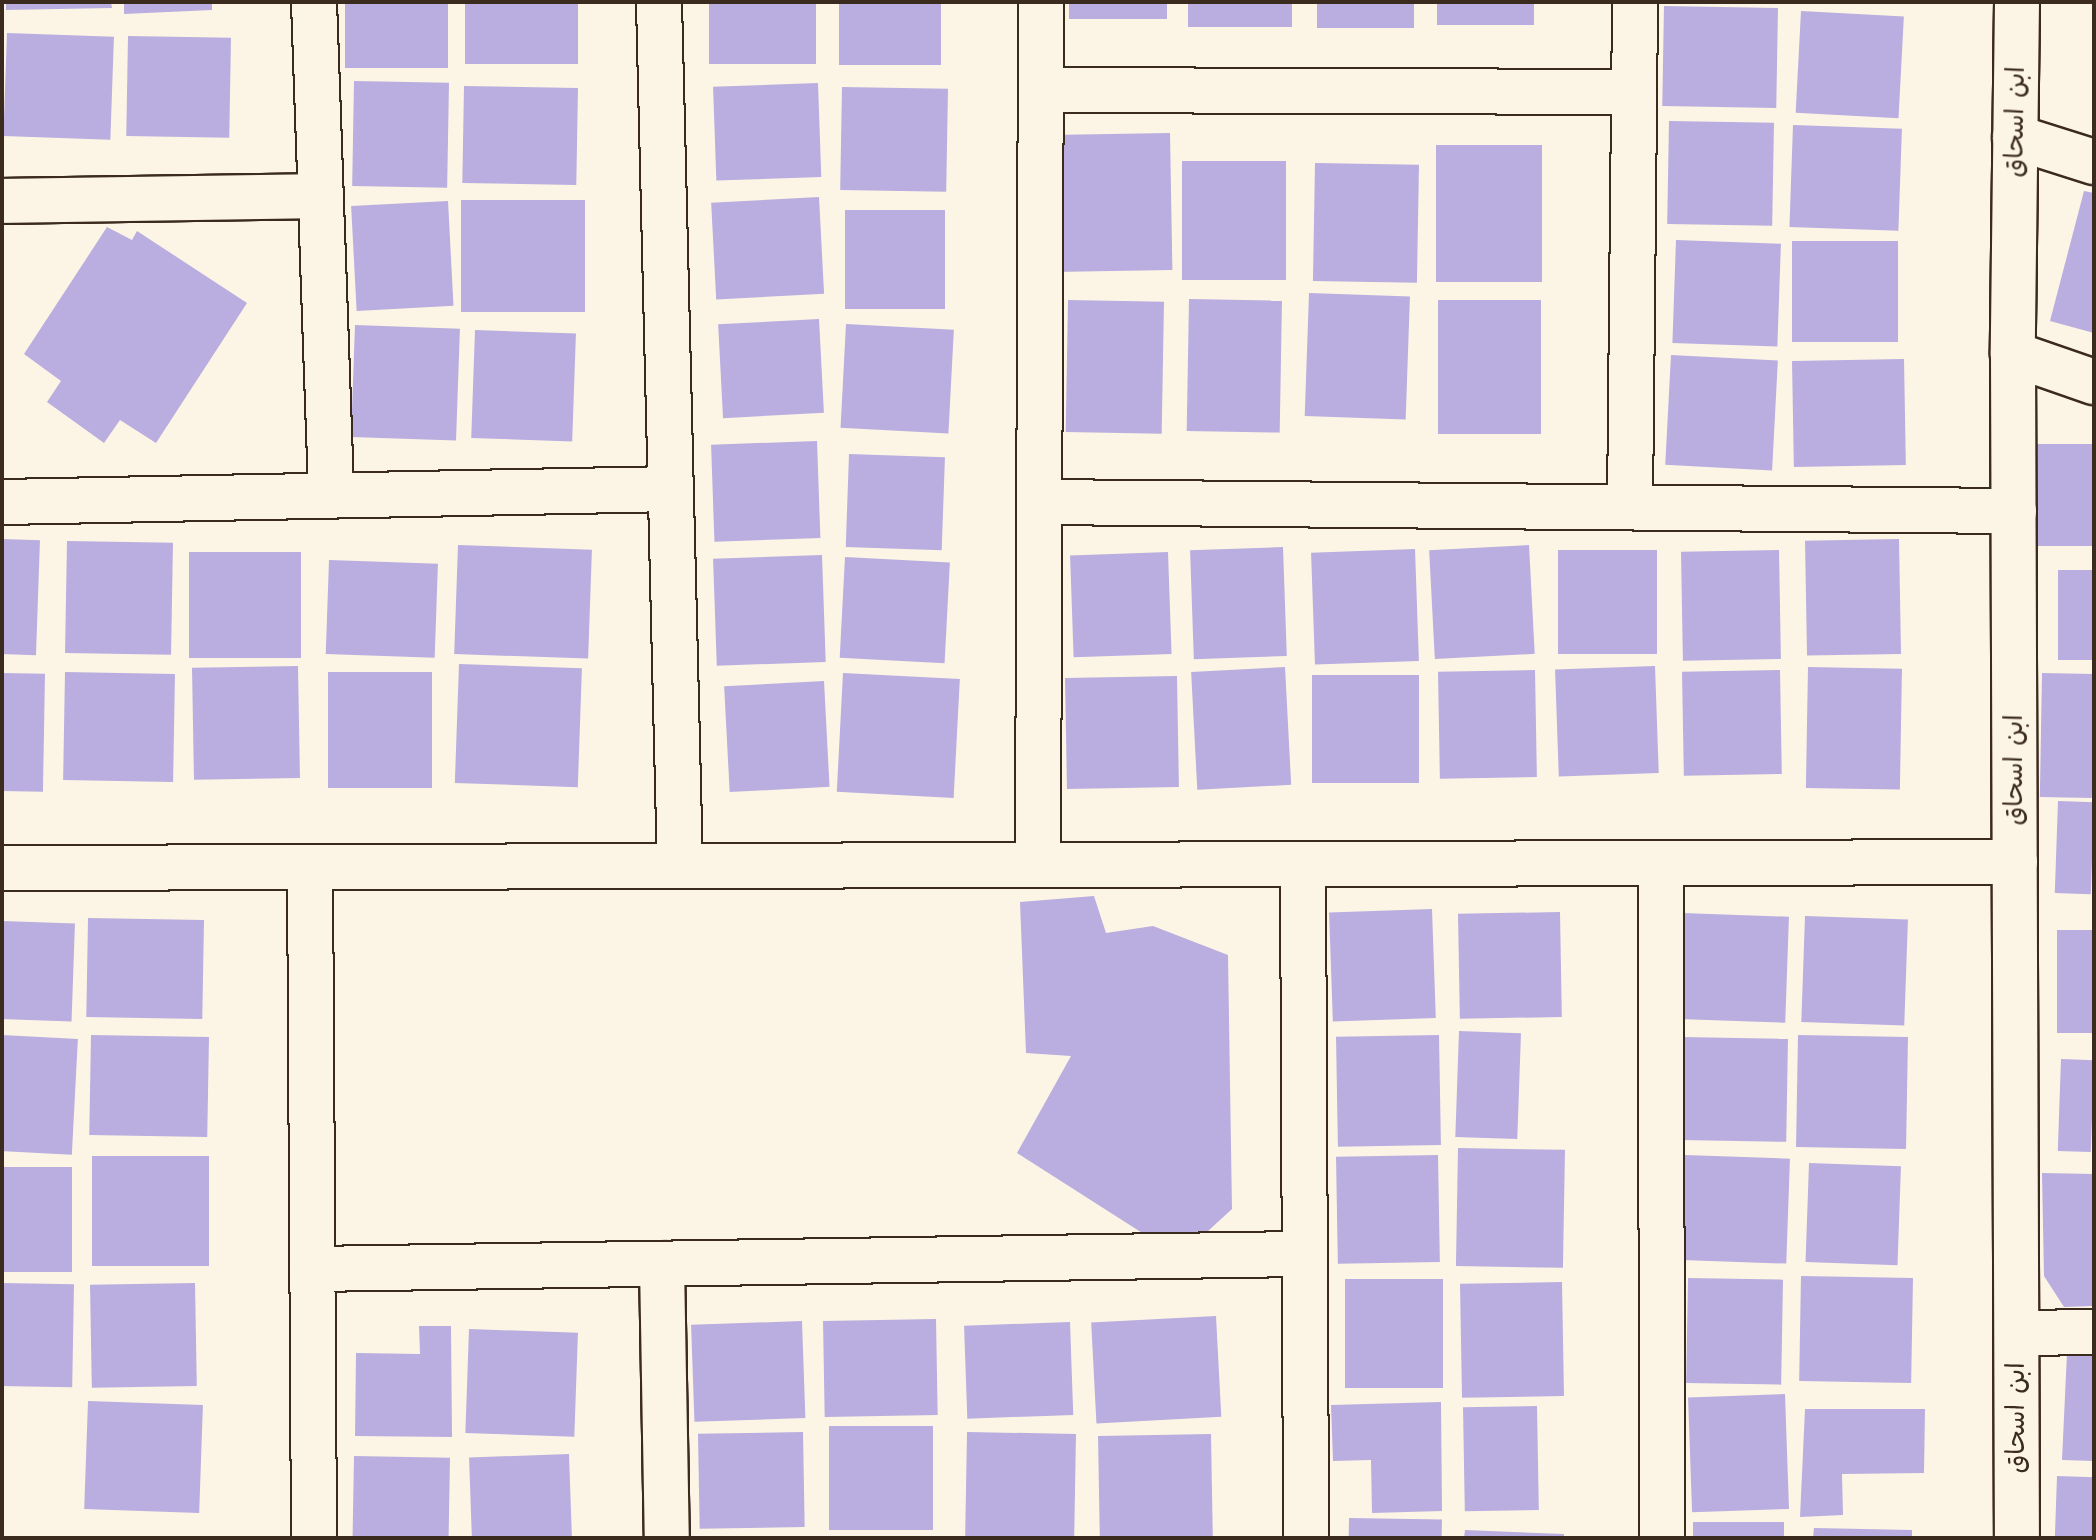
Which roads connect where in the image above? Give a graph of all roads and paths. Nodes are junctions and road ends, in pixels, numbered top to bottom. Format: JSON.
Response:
{"nodes":[{"id":1,"x":314,"y":2,"type":"edge"},
{"id":2,"x":659,"y":2,"type":"edge"},
{"id":3,"x":1041,"y":2,"type":"edge"},
{"id":4,"x":1635,"y":2,"type":"edge"},
{"id":5,"x":2017,"y":2,"type":"edge"},
{"id":6,"x":1041,"y":90,"type":"junction"},
{"id":7,"x":1634,"y":92,"type":"junction"},
{"id":8,"x":2015,"y":137,"type":"junction"},
{"id":9,"x":2094,"y":162,"type":"edge"},
{"id":10,"x":320,"y":196,"type":"junction"},
{"id":11,"x":2,"y":201,"type":"edge"},
{"id":12,"x":2013,"y":354,"type":"junction"},
{"id":13,"x":2094,"y":382,"type":"edge"},
{"id":14,"x":671,"y":489,"type":"junction"},
{"id":15,"x":331,"y":496,"type":"junction"},
{"id":16,"x":2,"y":502,"type":"edge"},
{"id":17,"x":1039,"y":502,"type":"junction"},
{"id":18,"x":1630,"y":507,"type":"junction"},
{"id":19,"x":2014,"y":511,"type":"junction"},
{"id":20,"x":2015,"y":862,"type":"junction"},
{"id":21,"x":1661,"y":863,"type":"junction"},
{"id":22,"x":1303,"y":864,"type":"junction"},
{"id":23,"x":1038,"y":865,"type":"junction"},
{"id":24,"x":680,"y":866,"type":"junction"},
{"id":25,"x":310,"y":867,"type":"junction"},
{"id":26,"x":2,"y":868,"type":"edge"},
{"id":27,"x":1304,"y":1254,"type":"junction"},
{"id":28,"x":662,"y":1264,"type":"junction"},
{"id":29,"x":312,"y":1269,"type":"junction"},
{"id":30,"x":2094,"y":1332,"type":"edge"},
{"id":31,"x":2017,"y":1333,"type":"junction"},
{"id":32,"x":314,"y":1538,"type":"edge"},
{"id":33,"x":667,"y":1538,"type":"edge"},
{"id":34,"x":1306,"y":1538,"type":"edge"},
{"id":35,"x":1662,"y":1538,"type":"edge"},
{"id":36,"x":2017,"y":1538,"type":"edge"}],
"edges":[{"from":1,"to":10,"type":"street"},
{"from":2,"to":14,"type":"street"},
{"from":3,"to":6,"type":"street"},
{"from":4,"to":7,"type":"street"},
{"from":5,"to":8,"type":"street","name":"ابن اسحاق"},
{"from":6,"to":7,"type":"street"},
{"from":6,"to":17,"type":"street"},
{"from":7,"to":18,"type":"street"},
{"from":8,"to":9,"type":"street"},
{"from":8,"to":12,"type":"street","name":"ابن اسحاق"},
{"from":10,"to":11,"type":"street"},
{"from":10,"to":15,"type":"street"},
{"from":12,"to":13,"type":"street"},
{"from":12,"to":19,"type":"street","name":"ابن اسحاق"},
{"from":14,"to":15,"type":"street"},
{"from":14,"to":24,"type":"street"},
{"from":15,"to":16,"type":"street"},
{"from":17,"to":18,"type":"street"},
{"from":17,"to":23,"type":"street"},
{"from":18,"to":19,"type":"street"},
{"from":19,"to":20,"type":"street","name":"ابن اسحاق"},
{"from":20,"to":21,"type":"street"},
{"from":20,"to":31,"type":"street","name":"ابن اسحاق"},
{"from":21,"to":22,"type":"street"},
{"from":21,"to":35,"type":"street"},
{"from":22,"to":23,"type":"street"},
{"from":22,"to":27,"type":"street"},
{"from":23,"to":24,"type":"street"},
{"from":24,"to":25,"type":"street"},
{"from":25,"to":26,"type":"street"},
{"from":25,"to":29,"type":"street"},
{"from":27,"to":28,"type":"street"},
{"from":27,"to":34,"type":"street"},
{"from":28,"to":29,"type":"street"},
{"from":28,"to":33,"type":"street"},
{"from":29,"to":32,"type":"street"},
{"from":30,"to":31,"type":"street"},
{"from":31,"to":36,"type":"street","name":"ابن اسحاق"}]}
